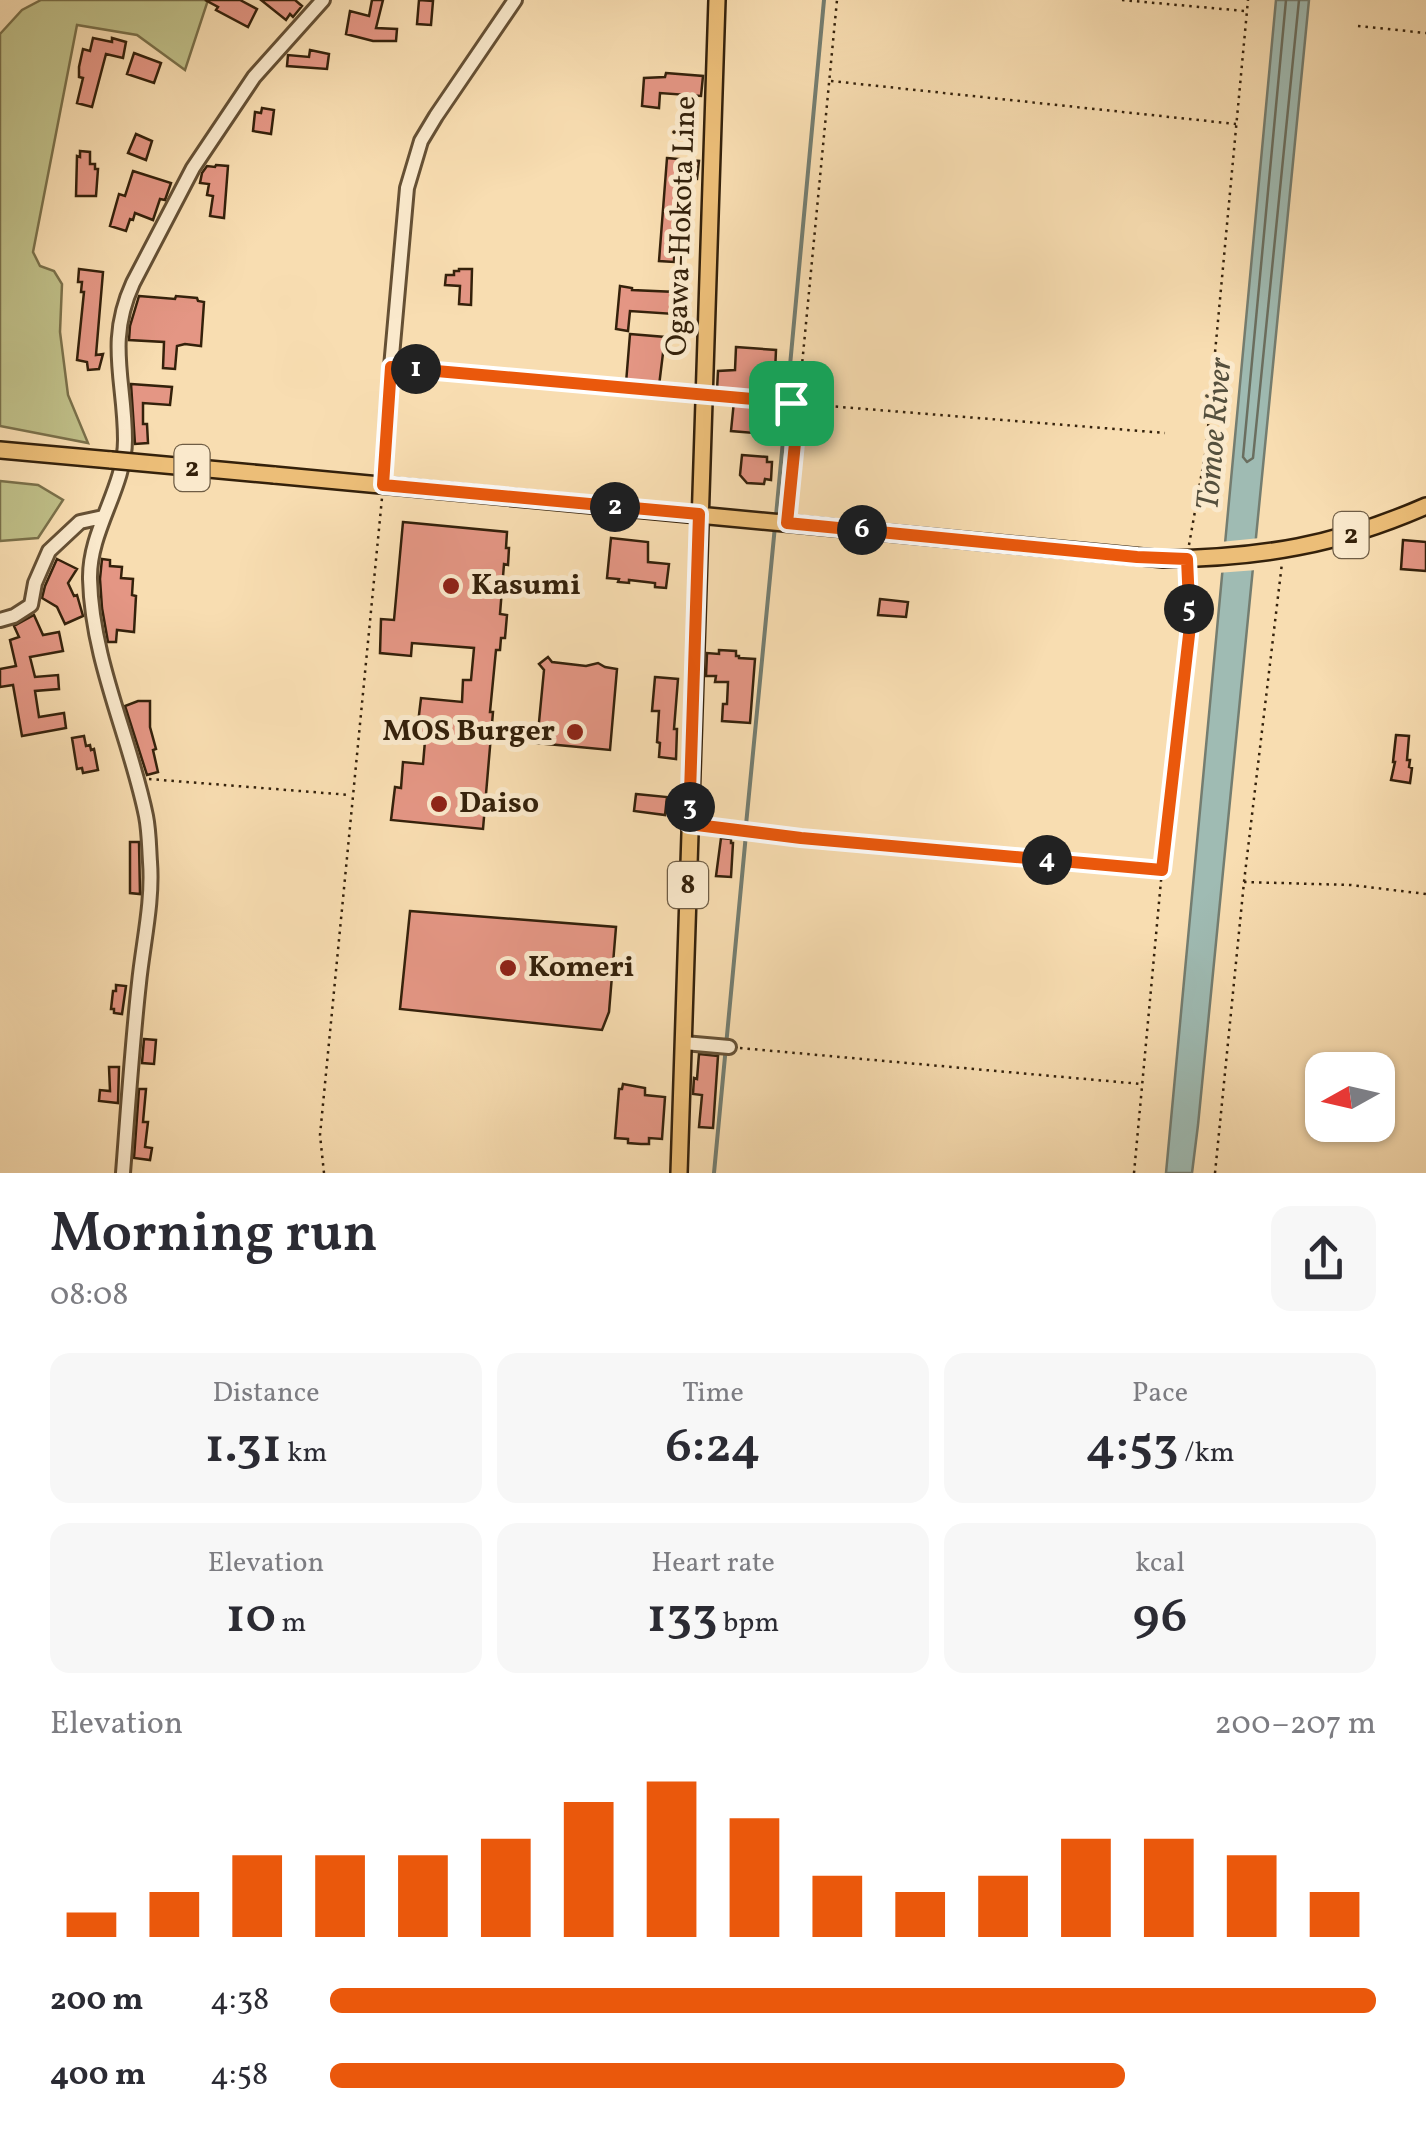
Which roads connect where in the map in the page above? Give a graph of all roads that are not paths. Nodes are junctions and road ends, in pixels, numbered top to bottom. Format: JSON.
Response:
{"nodes":[{"id":1,"x":323,"y":0,"type":"edge"},
{"id":2,"x":516,"y":0,"type":"edge"},
{"id":3,"x":717,"y":0,"type":"edge"},
{"id":4,"x":0,"y":450,"type":"edge"},
{"id":5,"x":383,"y":485,"type":"junction"},
{"id":6,"x":1426,"y":506,"type":"edge"},
{"id":7,"x":699,"y":514,"type":"junction"},
{"id":8,"x":103,"y":517,"type":"junction"},
{"id":9,"x":0,"y":620,"type":"edge"},
{"id":10,"x":689,"y":824,"type":"junction"},
{"id":11,"x":745,"y":831,"type":"road end"},
{"id":12,"x":684,"y":1043,"type":"junction"},
{"id":13,"x":725,"y":1047,"type":"road end"},
{"id":14,"x":123,"y":1173,"type":"edge"},
{"id":15,"x":679,"y":1173,"type":"edge"}],
"edges":[{"from":1,"to":8,"type":"street"},
{"from":2,"to":5,"type":"street"},
{"from":3,"to":7,"type":"main road","name":"Ogawa-Hokota Line","number":"8"},
{"from":4,"to":5,"type":"main road","number":"2","bridge":true},
{"from":5,"to":7,"type":"main road","number":"2"},
{"from":6,"to":7,"type":"main road","number":"2"},
{"from":7,"to":10,"type":"main road","name":"Ogawa-Hokota Line","number":"8"},
{"from":8,"to":9,"type":"street"},
{"from":8,"to":14,"type":"street"},
{"from":10,"to":11,"type":"street"},
{"from":10,"to":12,"type":"main road","name":"Ogawa-Hokota Line","number":"8"},
{"from":12,"to":13,"type":"street"},
{"from":12,"to":15,"type":"main road","name":"Ogawa-Hokota Line","number":"8"}]}
